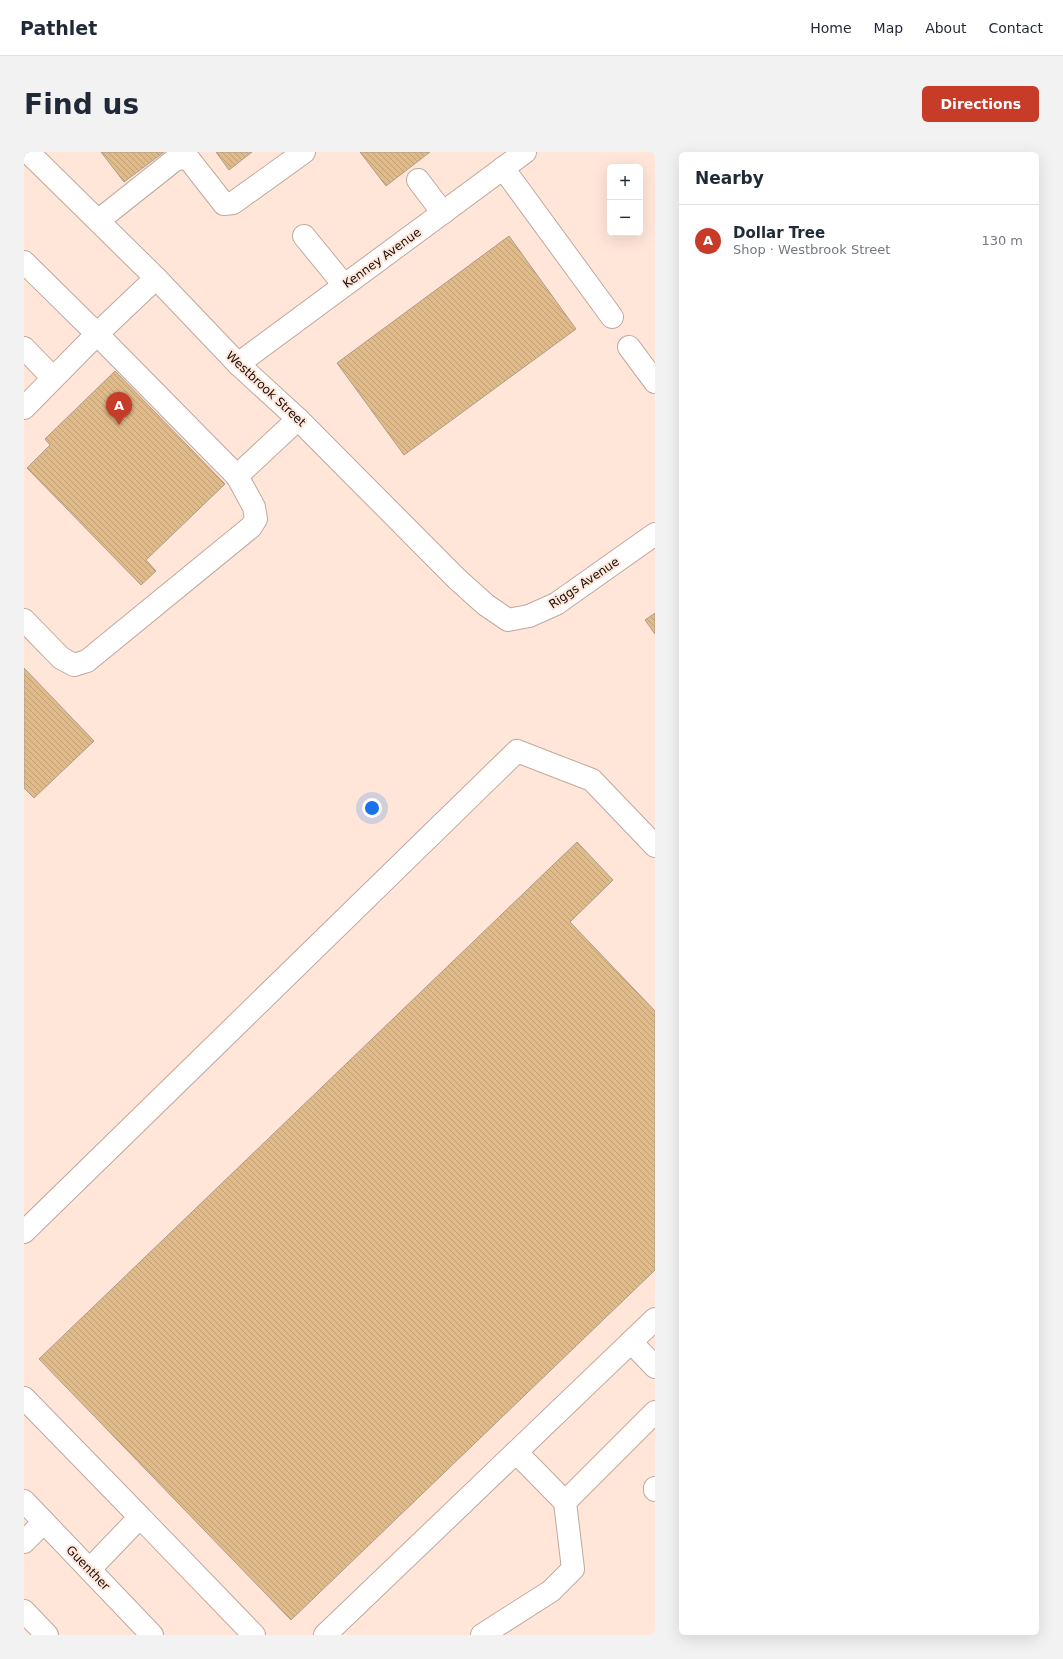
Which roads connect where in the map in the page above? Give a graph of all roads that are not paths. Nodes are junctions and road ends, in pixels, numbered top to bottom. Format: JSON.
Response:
{"nodes":[{"id":1,"x":28,"y":152,"type":"edge"},
{"id":2,"x":304,"y":152,"type":"edge"},
{"id":3,"x":526,"y":152,"type":"edge"},
{"id":4,"x":503,"y":168,"type":"junction"},
{"id":5,"x":418,"y":180,"type":"dead end"},
{"id":6,"x":443,"y":213,"type":"junction"},
{"id":7,"x":99,"y":220,"type":"junction"},
{"id":8,"x":304,"y":236,"type":"dead end"},
{"id":9,"x":24,"y":262,"type":"edge"},
{"id":10,"x":156,"y":278,"type":"junction"},
{"id":11,"x":344,"y":285,"type":"junction"},
{"id":12,"x":612,"y":317,"type":"dead end"},
{"id":13,"x":97,"y":334,"type":"junction"},
{"id":14,"x":629,"y":347,"type":"dead end"},
{"id":15,"x":24,"y":348,"type":"edge"},
{"id":16,"x":238,"y":364,"type":"junction"},
{"id":17,"x":53,"y":378,"type":"junction"},
{"id":18,"x":655,"y":382,"type":"edge"},
{"id":19,"x":24,"y":408,"type":"edge"},
{"id":20,"x":298,"y":419,"type":"junction"},
{"id":21,"x":237,"y":476,"type":"junction"},
{"id":22,"x":655,"y":534,"type":"edge"},
{"id":23,"x":24,"y":620,"type":"edge"},
{"id":24,"x":508,"y":620,"type":"joint"},
{"id":25,"x":655,"y":846,"type":"edge"},
{"id":26,"x":24,"y":1232,"type":"edge"},
{"id":27,"x":655,"y":1319,"type":"edge"},
{"id":28,"x":631,"y":1342,"type":"junction"},
{"id":29,"x":655,"y":1367,"type":"edge"},
{"id":30,"x":24,"y":1398,"type":"edge"},
{"id":31,"x":655,"y":1412,"type":"edge"},
{"id":32,"x":516,"y":1452,"type":"junction"},
{"id":33,"x":24,"y":1501,"type":"edge"},
{"id":34,"x":565,"y":1502,"type":"junction"},
{"id":35,"x":140,"y":1517,"type":"junction"},
{"id":36,"x":44,"y":1522,"type":"junction"},
{"id":37,"x":24,"y":1542,"type":"edge"},
{"id":38,"x":90,"y":1569,"type":"junction"},
{"id":39,"x":24,"y":1611,"type":"edge"},
{"id":40,"x":47,"y":1635,"type":"edge"},
{"id":41,"x":152,"y":1635,"type":"edge"},
{"id":42,"x":254,"y":1635,"type":"edge"},
{"id":43,"x":326,"y":1635,"type":"edge"},
{"id":44,"x":482,"y":1635,"type":"edge"}],
"edges":[{"from":1,"to":7,"type":"street","name":"Westbrook Street"},
{"from":2,"to":7,"type":"street"},
{"from":3,"to":4,"type":"street","name":"Kenney Avenue"},
{"from":4,"to":6,"type":"street","name":"Kenney Avenue"},
{"from":4,"to":12,"type":"street"},
{"from":5,"to":6,"type":"street"},
{"from":6,"to":11,"type":"street","name":"Kenney Avenue"},
{"from":7,"to":10,"type":"street","name":"Westbrook Street"},
{"from":8,"to":11,"type":"street"},
{"from":9,"to":13,"type":"street"},
{"from":10,"to":13,"type":"street"},
{"from":10,"to":16,"type":"street","name":"Westbrook Street"},
{"from":11,"to":16,"type":"street","name":"Kenney Avenue"},
{"from":13,"to":17,"type":"street"},
{"from":13,"to":21,"type":"street"},
{"from":14,"to":18,"type":"street"},
{"from":15,"to":17,"type":"street"},
{"from":16,"to":20,"type":"street","name":"Westbrook Street"},
{"from":17,"to":19,"type":"street"},
{"from":20,"to":21,"type":"street"},
{"from":20,"to":24,"type":"street","name":"Westbrook Street"},
{"from":21,"to":23,"type":"street"},
{"from":22,"to":24,"type":"street","name":"Riggs Avenue"},
{"from":25,"to":26,"type":"street"},
{"from":27,"to":28,"type":"street"},
{"from":28,"to":29,"type":"street"},
{"from":28,"to":32,"type":"street"},
{"from":30,"to":35,"type":"street"},
{"from":31,"to":34,"type":"street"},
{"from":32,"to":34,"type":"street"},
{"from":32,"to":43,"type":"street"},
{"from":33,"to":36,"type":"street","name":"Guenther"},
{"from":34,"to":44,"type":"street"},
{"from":35,"to":38,"type":"street"},
{"from":35,"to":42,"type":"street"},
{"from":36,"to":37,"type":"street"},
{"from":36,"to":38,"type":"street","name":"Guenther"},
{"from":38,"to":41,"type":"street","name":"Guenther"},
{"from":39,"to":40,"type":"street"}]}
